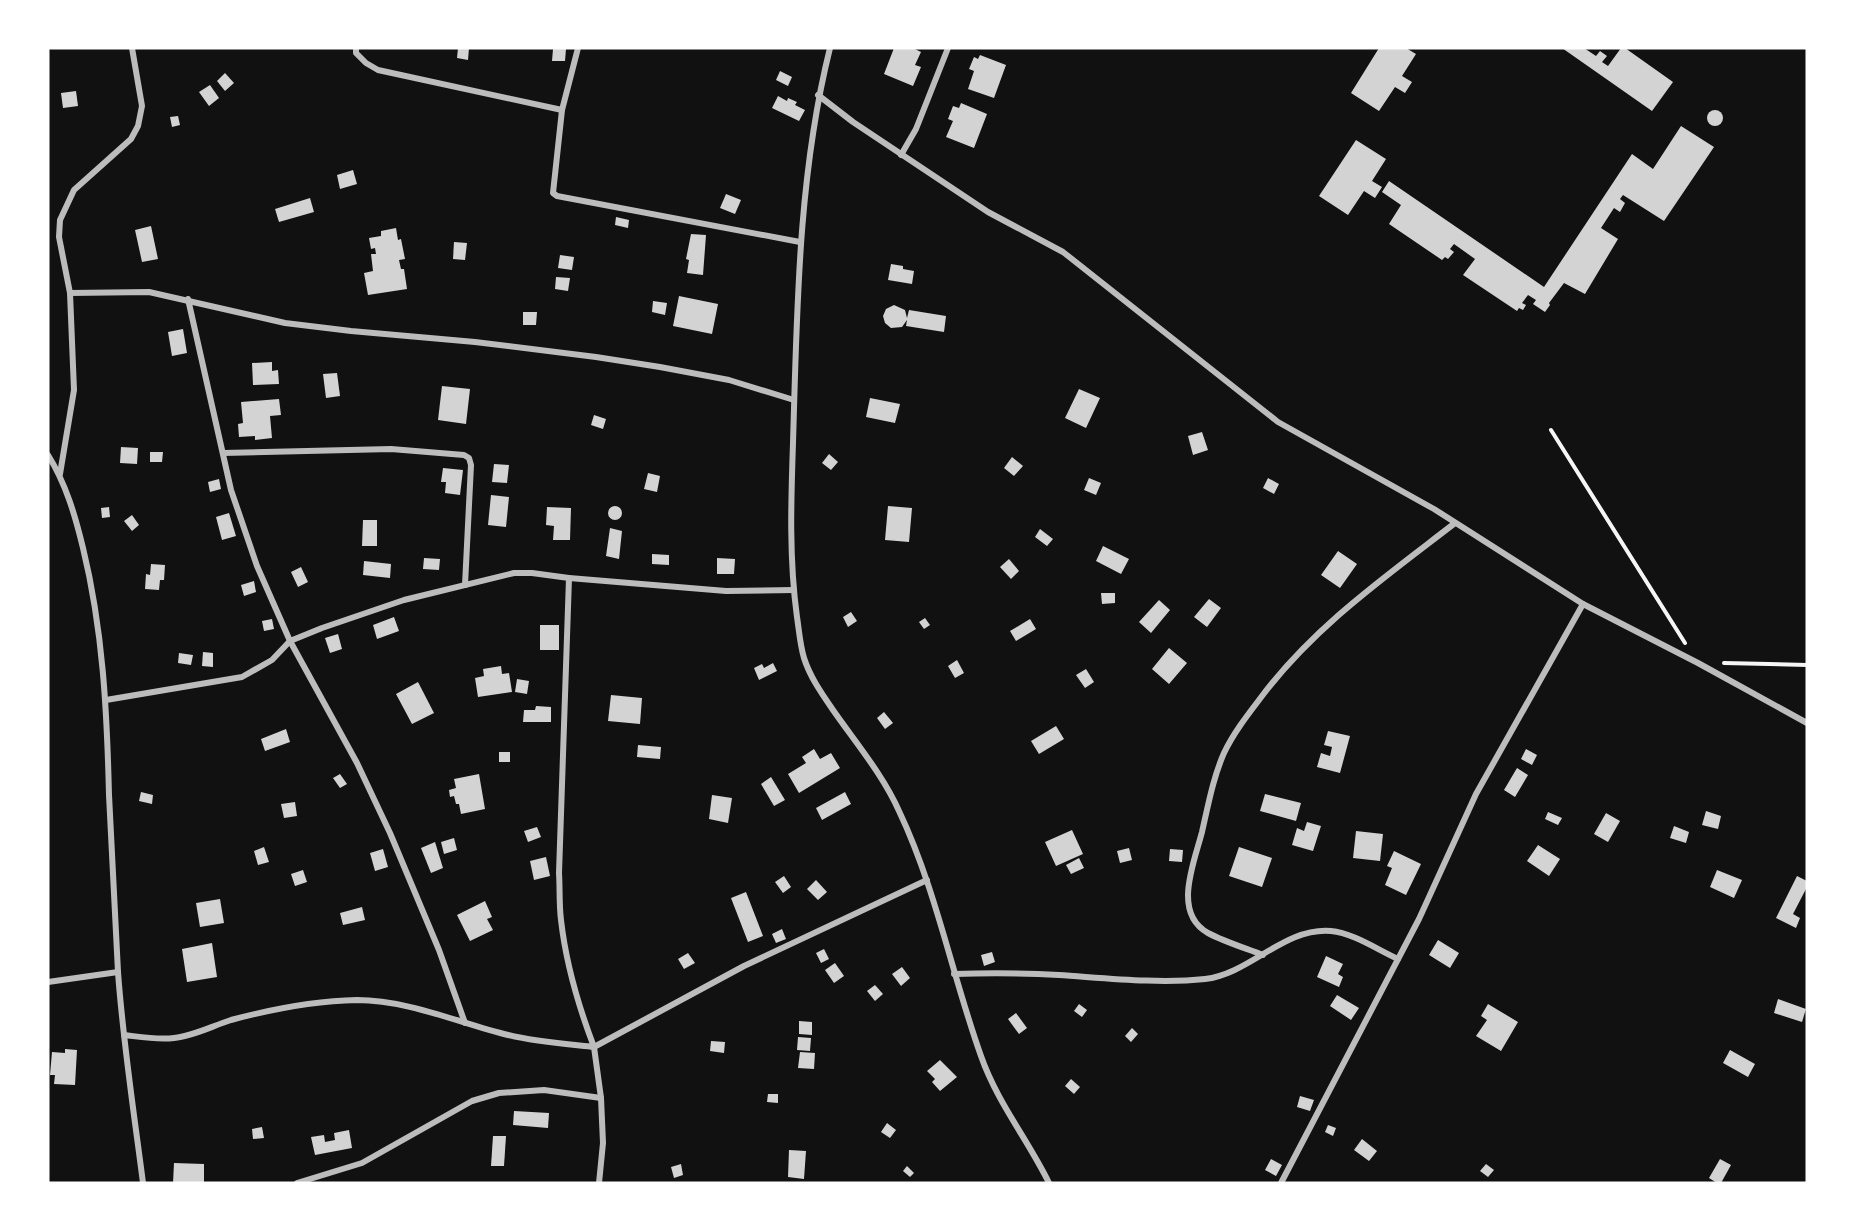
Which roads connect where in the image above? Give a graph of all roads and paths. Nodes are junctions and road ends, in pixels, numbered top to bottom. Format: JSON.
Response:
{"nodes":[{"id":1,"x":132,"y":48,"type":"edge"},
{"id":2,"x":356,"y":48,"type":"edge"},
{"id":3,"x":578,"y":48,"type":"edge"},
{"id":4,"x":830,"y":48,"type":"edge"},
{"id":5,"x":948,"y":48,"type":"edge"},
{"id":6,"x":818,"y":95,"type":"junction"},
{"id":7,"x":562,"y":110,"type":"junction"},
{"id":8,"x":901,"y":155,"type":"junction"},
{"id":9,"x":800,"y":242,"type":"junction"},
{"id":10,"x":70,"y":293,"type":"junction"},
{"id":11,"x":188,"y":299,"type":"junction"},
{"id":12,"x":794,"y":400,"type":"junction"},
{"id":13,"x":1551,"y":430,"type":"dead end"},
{"id":14,"x":223,"y":453,"type":"junction"},
{"id":15,"x":48,"y":455,"type":"edge"},
{"id":16,"x":60,"y":475,"type":"junction"},
{"id":17,"x":1455,"y":523,"type":"junction"},
{"id":18,"x":569,"y":578,"type":"junction"},
{"id":19,"x":465,"y":585,"type":"junction"},
{"id":20,"x":794,"y":590,"type":"junction"},
{"id":21,"x":1583,"y":604,"type":"junction"},
{"id":22,"x":290,"y":641,"type":"junction"},
{"id":23,"x":1698,"y":663,"type":"junction"},
{"id":24,"x":1807,"y":665,"type":"edge"},
{"id":25,"x":106,"y":700,"type":"junction"},
{"id":26,"x":1807,"y":723,"type":"edge"},
{"id":27,"x":927,"y":880,"type":"junction"},
{"id":28,"x":1263,"y":955,"type":"junction"},
{"id":29,"x":1398,"y":959,"type":"junction"},
{"id":30,"x":118,"y":972,"type":"junction"},
{"id":31,"x":954,"y":974,"type":"junction"},
{"id":32,"x":48,"y":982,"type":"edge"},
{"id":33,"x":465,"y":1023,"type":"junction"},
{"id":34,"x":124,"y":1035,"type":"junction"},
{"id":35,"x":594,"y":1047,"type":"junction"},
{"id":36,"x":601,"y":1098,"type":"junction"},
{"id":37,"x":143,"y":1183,"type":"edge"},
{"id":38,"x":297,"y":1183,"type":"edge"},
{"id":39,"x":599,"y":1183,"type":"edge"},
{"id":40,"x":1049,"y":1183,"type":"edge"},
{"id":41,"x":1281,"y":1183,"type":"edge"}],
"edges":[{"from":1,"to":10,"type":"street"},
{"from":2,"to":7,"type":"street"},
{"from":3,"to":7,"type":"street"},
{"from":4,"to":6,"type":"street"},
{"from":5,"to":8,"type":"street"},
{"from":6,"to":8,"type":"street"},
{"from":6,"to":9,"type":"street"},
{"from":7,"to":9,"type":"street"},
{"from":8,"to":17,"type":"street"},
{"from":9,"to":12,"type":"street"},
{"from":10,"to":11,"type":"street"},
{"from":10,"to":16,"type":"street"},
{"from":11,"to":12,"type":"street"},
{"from":11,"to":14,"type":"street"},
{"from":12,"to":20,"type":"street"},
{"from":13,"to":23,"type":"path"},
{"from":14,"to":19,"type":"street"},
{"from":14,"to":22,"type":"street"},
{"from":15,"to":16,"type":"street"},
{"from":16,"to":25,"type":"street"},
{"from":17,"to":21,"type":"street"},
{"from":17,"to":28,"type":"street"},
{"from":18,"to":19,"type":"street"},
{"from":18,"to":20,"type":"street"},
{"from":18,"to":35,"type":"street"},
{"from":19,"to":22,"type":"street"},
{"from":20,"to":27,"type":"street"},
{"from":21,"to":23,"type":"street"},
{"from":21,"to":29,"type":"street"},
{"from":22,"to":25,"type":"street"},
{"from":22,"to":33,"type":"street"},
{"from":23,"to":24,"type":"path"},
{"from":23,"to":26,"type":"street"},
{"from":25,"to":30,"type":"street"},
{"from":27,"to":31,"type":"street"},
{"from":27,"to":35,"type":"street"},
{"from":28,"to":29,"type":"street"},
{"from":28,"to":31,"type":"street"},
{"from":29,"to":41,"type":"street"},
{"from":30,"to":32,"type":"street"},
{"from":30,"to":34,"type":"street"},
{"from":31,"to":40,"type":"street"},
{"from":33,"to":34,"type":"street"},
{"from":33,"to":35,"type":"street"},
{"from":34,"to":37,"type":"street"},
{"from":35,"to":36,"type":"street"},
{"from":36,"to":38,"type":"street"},
{"from":36,"to":39,"type":"street"}]}
